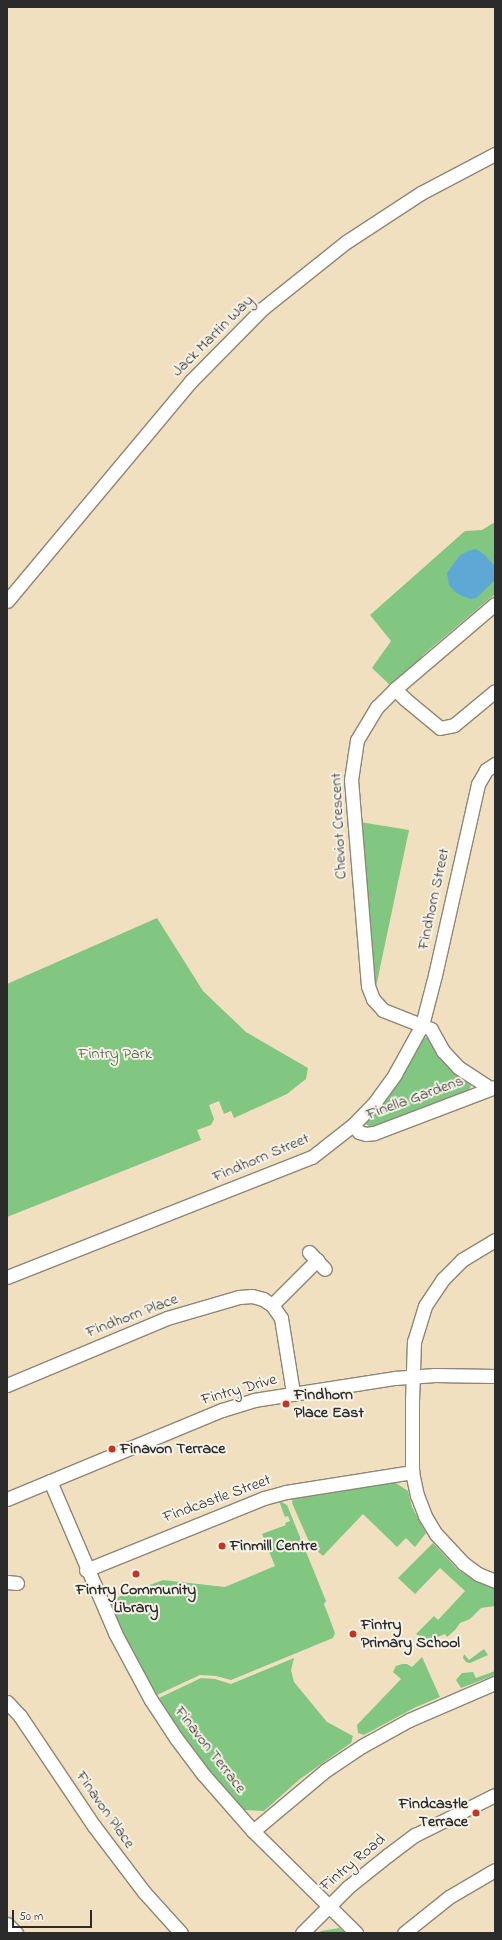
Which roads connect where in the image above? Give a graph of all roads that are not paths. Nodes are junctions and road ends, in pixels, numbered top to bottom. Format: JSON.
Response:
{"nodes":[{"id":1,"x":495,"y":154,"type":"edge"},
{"id":2,"x":7,"y":601,"type":"edge"},
{"id":3,"x":495,"y":604,"type":"edge"},
{"id":4,"x":395,"y":689,"type":"junction"},
{"id":5,"x":495,"y":691,"type":"edge"},
{"id":6,"x":495,"y":764,"type":"edge"},
{"id":7,"x":422,"y":1025,"type":"junction"},
{"id":8,"x":493,"y":1087,"type":"edge"},
{"id":9,"x":353,"y":1125,"type":"junction"},
{"id":10,"x":495,"y":1240,"type":"edge"},
{"id":11,"x":317,"y":1260,"type":"dead end"},
{"id":12,"x":7,"y":1277,"type":"edge"},
{"id":13,"x":272,"y":1305,"type":"junction"},
{"id":14,"x":413,"y":1376,"type":"junction"},
{"id":15,"x":495,"y":1376,"type":"edge"},
{"id":16,"x":7,"y":1385,"type":"edge"},
{"id":17,"x":293,"y":1393,"type":"junction"},
{"id":18,"x":412,"y":1472,"type":"junction"},
{"id":19,"x":50,"y":1481,"type":"junction"},
{"id":20,"x":7,"y":1499,"type":"edge"},
{"id":21,"x":86,"y":1570,"type":"junction"},
{"id":22,"x":495,"y":1581,"type":"edge"},
{"id":23,"x":495,"y":1683,"type":"edge"},
{"id":24,"x":7,"y":1702,"type":"edge"},
{"id":25,"x":495,"y":1795,"type":"edge"},
{"id":26,"x":253,"y":1831,"type":"junction"},
{"id":27,"x":495,"y":1870,"type":"edge"},
{"id":28,"x":328,"y":1906,"type":"junction"},
{"id":29,"x":7,"y":1924,"type":"edge"},
{"id":30,"x":16,"y":1933,"type":"edge"},
{"id":31,"x":181,"y":1933,"type":"edge"},
{"id":32,"x":302,"y":1933,"type":"edge"},
{"id":33,"x":356,"y":1933,"type":"edge"},
{"id":34,"x":404,"y":1933,"type":"edge"}],
"edges":[{"from":1,"to":2,"type":"street","name":"Jack Martin Way"},
{"from":3,"to":4,"type":"street","name":"Cheviot Crescent"},
{"from":4,"to":5,"type":"street"},
{"from":4,"to":7,"type":"street","name":"Cheviot Crescent"},
{"from":6,"to":7,"type":"street","name":"Findhorn Street"},
{"from":7,"to":8,"type":"street","name":"Finella Gardens"},
{"from":7,"to":9,"type":"street","name":"Findhorn Street"},
{"from":8,"to":9,"type":"street","name":"Finella Gardens"},
{"from":9,"to":12,"type":"street","name":"Findhorn Street"},
{"from":10,"to":14,"type":"street"},
{"from":11,"to":13,"type":"street"},
{"from":13,"to":16,"type":"street","name":"Findhorn Place"},
{"from":13,"to":17,"type":"street"},
{"from":14,"to":15,"type":"street","name":"Fintry Drive"},
{"from":14,"to":17,"type":"street","name":"Fintry Drive"},
{"from":14,"to":18,"type":"street"},
{"from":17,"to":19,"type":"street","name":"Fintry Drive"},
{"from":18,"to":21,"type":"street","name":"Findcastle Street"},
{"from":18,"to":22,"type":"street"},
{"from":19,"to":20,"type":"street","name":"Fintry Drive"},
{"from":19,"to":21,"type":"street","name":"Finavon Terrace"},
{"from":21,"to":26,"type":"street","name":"Finavon Terrace"},
{"from":23,"to":26,"type":"street"},
{"from":24,"to":31,"type":"street","name":"Finavon Place"},
{"from":25,"to":28,"type":"street","name":"Fintry Road"},
{"from":26,"to":28,"type":"street","name":"Finavon Terrace"},
{"from":27,"to":34,"type":"street"},
{"from":28,"to":32,"type":"street","name":"Fintry Road"},
{"from":28,"to":33,"type":"street","name":"Finavon Terrace"},
{"from":29,"to":30,"type":"street"}]}
